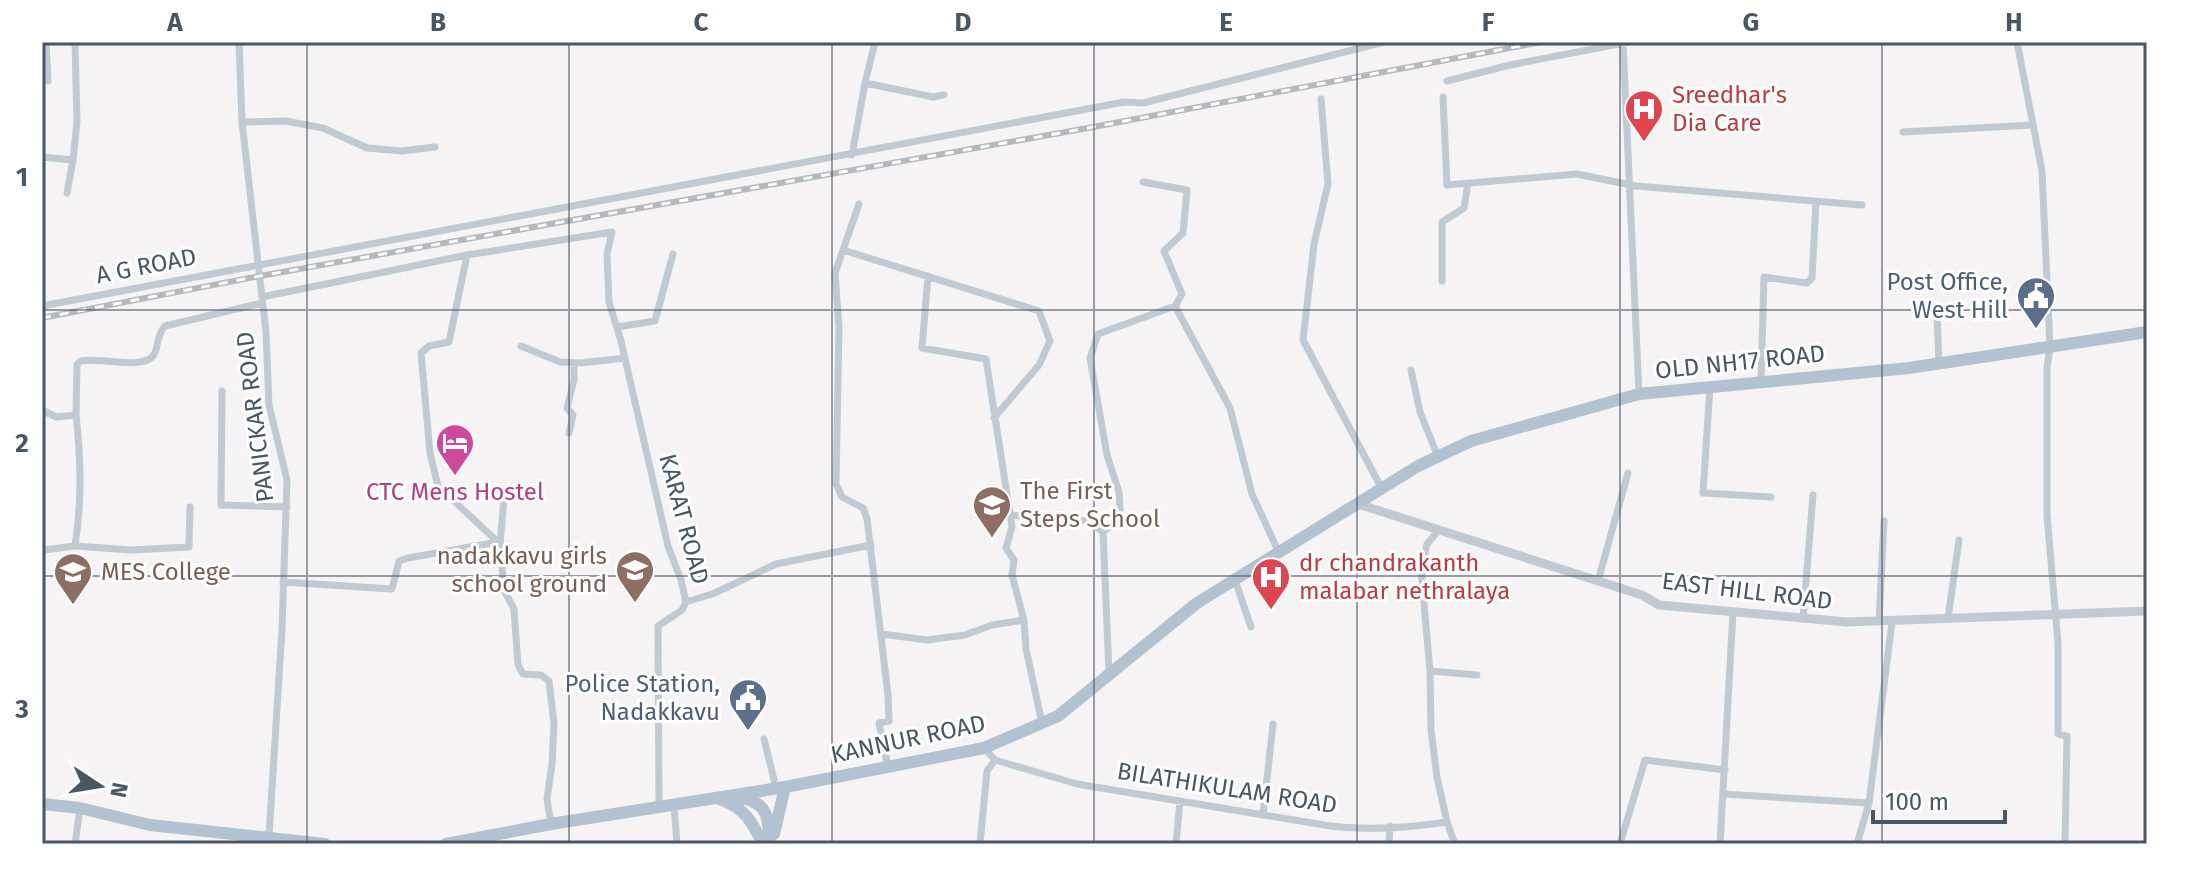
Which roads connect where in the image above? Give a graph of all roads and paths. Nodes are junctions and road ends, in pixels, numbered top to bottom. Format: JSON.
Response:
{"nodes":[{"id":1,"x":46,"y":42,"type":"edge"},
{"id":2,"x":75,"y":42,"type":"edge"},
{"id":3,"x":239,"y":42,"type":"edge"},
{"id":4,"x":875,"y":42,"type":"edge"},
{"id":5,"x":1384,"y":42,"type":"edge"},
{"id":6,"x":2017,"y":42,"type":"edge"},
{"id":7,"x":1626,"y":43,"type":"edge"},
{"id":8,"x":48,"y":81,"type":"dead end"},
{"id":9,"x":1447,"y":81,"type":"dead end"},
{"id":10,"x":865,"y":83,"type":"junction"},
{"id":11,"x":944,"y":95,"type":"dead end"},
{"id":12,"x":1443,"y":97,"type":"dead end"},
{"id":13,"x":1321,"y":99,"type":"dead end"},
{"id":14,"x":242,"y":122,"type":"junction"},
{"id":15,"x":2032,"y":125,"type":"junction"},
{"id":16,"x":1903,"y":132,"type":"dead end"},
{"id":17,"x":435,"y":147,"type":"dead end"},
{"id":18,"x":852,"y":155,"type":"junction"},
{"id":19,"x":42,"y":157,"type":"edge"},
{"id":20,"x":73,"y":160,"type":"junction"},
{"id":21,"x":1143,"y":182,"type":"dead end"},
{"id":22,"x":1468,"y":183,"type":"junction"},
{"id":23,"x":1630,"y":186,"type":"junction"},
{"id":24,"x":67,"y":193,"type":"dead end"},
{"id":25,"x":1816,"y":201,"type":"junction"},
{"id":26,"x":859,"y":204,"type":"dead end"},
{"id":27,"x":1862,"y":205,"type":"dead end"},
{"id":28,"x":843,"y":250,"type":"junction"},
{"id":29,"x":673,"y":254,"type":"dead end"},
{"id":30,"x":467,"y":255,"type":"junction"},
{"id":31,"x":258,"y":264,"type":"junction"},
{"id":32,"x":928,"y":276,"type":"junction"},
{"id":33,"x":1442,"y":281,"type":"dead end"},
{"id":34,"x":262,"y":300,"type":"junction"},
{"id":35,"x":42,"y":306,"type":"edge"},
{"id":36,"x":1175,"y":306,"type":"junction"},
{"id":37,"x":1937,"y":315,"type":"dead end"},
{"id":38,"x":617,"y":327,"type":"junction"},
{"id":39,"x":2147,"y":332,"type":"edge"},
{"id":40,"x":521,"y":346,"type":"dead end"},
{"id":41,"x":2050,"y":348,"type":"junction"},
{"id":42,"x":625,"y":358,"type":"junction"},
{"id":43,"x":574,"y":363,"type":"junction"},
{"id":44,"x":1939,"y":364,"type":"junction"},
{"id":45,"x":1411,"y":370,"type":"dead end"},
{"id":46,"x":1761,"y":381,"type":"junction"},
{"id":47,"x":1710,"y":386,"type":"junction"},
{"id":48,"x":222,"y":391,"type":"dead end"},
{"id":49,"x":1639,"y":394,"type":"junction"},
{"id":50,"x":42,"y":410,"type":"edge"},
{"id":51,"x":76,"y":415,"type":"junction"},
{"id":52,"x":994,"y":418,"type":"junction"},
{"id":53,"x":569,"y":433,"type":"dead end"},
{"id":54,"x":1438,"y":457,"type":"junction"},
{"id":55,"x":1628,"y":473,"type":"dead end"},
{"id":56,"x":1382,"y":489,"type":"junction"},
{"id":57,"x":1813,"y":495,"type":"dead end"},
{"id":58,"x":1771,"y":497,"type":"dead end"},
{"id":59,"x":504,"y":499,"type":"dead end"},
{"id":60,"x":1358,"y":504,"type":"junction"},
{"id":61,"x":190,"y":507,"type":"dead end"},
{"id":62,"x":287,"y":507,"type":"junction"},
{"id":63,"x":1010,"y":515,"type":"junction"},
{"id":64,"x":1884,"y":521,"type":"dead end"},
{"id":65,"x":1439,"y":530,"type":"junction"},
{"id":66,"x":1103,"y":532,"type":"junction"},
{"id":67,"x":1959,"y":540,"type":"dead end"},
{"id":68,"x":499,"y":543,"type":"junction"},
{"id":69,"x":871,"y":545,"type":"junction"},
{"id":70,"x":75,"y":546,"type":"junction"},
{"id":71,"x":1279,"y":553,"type":"junction"},
{"id":72,"x":42,"y":554,"type":"edge"},
{"id":73,"x":1235,"y":580,"type":"junction"},
{"id":74,"x":1598,"y":581,"type":"junction"},
{"id":75,"x":283,"y":582,"type":"junction"},
{"id":76,"x":686,"y":602,"type":"junction"},
{"id":77,"x":2147,"y":611,"type":"edge"},
{"id":78,"x":1733,"y":612,"type":"junction"},
{"id":79,"x":2054,"y":613,"type":"junction"},
{"id":80,"x":1948,"y":618,"type":"junction"},
{"id":81,"x":1803,"y":619,"type":"junction"},
{"id":82,"x":1024,"y":620,"type":"junction"},
{"id":83,"x":1879,"y":621,"type":"junction"},
{"id":84,"x":1892,"y":622,"type":"junction"},
{"id":85,"x":1251,"y":627,"type":"dead end"},
{"id":86,"x":882,"y":634,"type":"junction"},
{"id":87,"x":1430,"y":671,"type":"junction"},
{"id":88,"x":1109,"y":675,"type":"junction"},
{"id":89,"x":1477,"y":675,"type":"dead end"},
{"id":90,"x":1042,"y":723,"type":"junction"},
{"id":91,"x":1273,"y":724,"type":"dead end"},
{"id":92,"x":764,"y":739,"type":"dead end"},
{"id":93,"x":984,"y":748,"type":"junction"},
{"id":94,"x":995,"y":760,"type":"junction"},
{"id":95,"x":888,"y":767,"type":"junction"},
{"id":96,"x":1725,"y":770,"type":"junction"},
{"id":97,"x":781,"y":788,"type":"junction"},
{"id":98,"x":1723,"y":794,"type":"junction"},
{"id":99,"x":731,"y":796,"type":"junction"},
{"id":100,"x":717,"y":798,"type":"junction"},
{"id":101,"x":1180,"y":801,"type":"junction"},
{"id":102,"x":1869,"y":803,"type":"junction"},
{"id":103,"x":42,"y":804,"type":"edge"},
{"id":104,"x":674,"y":805,"type":"junction"},
{"id":105,"x":659,"y":807,"type":"junction"},
{"id":106,"x":80,"y":808,"type":"junction"},
{"id":107,"x":1263,"y":815,"type":"junction"},
{"id":108,"x":1447,"y":822,"type":"junction"},
{"id":109,"x":551,"y":824,"type":"junction"},
{"id":110,"x":1390,"y":826,"type":"junction"},
{"id":111,"x":269,"y":836,"type":"junction"},
{"id":112,"x":494,"y":839,"type":"edge"},
{"id":113,"x":75,"y":844,"type":"edge"},
{"id":114,"x":325,"y":844,"type":"edge"},
{"id":115,"x":446,"y":844,"type":"edge"},
{"id":116,"x":677,"y":844,"type":"edge"},
{"id":117,"x":763,"y":844,"type":"edge"},
{"id":118,"x":771,"y":844,"type":"edge"},
{"id":119,"x":980,"y":844,"type":"edge"},
{"id":120,"x":1176,"y":844,"type":"edge"},
{"id":121,"x":1389,"y":844,"type":"edge"},
{"id":122,"x":1455,"y":844,"type":"edge"},
{"id":123,"x":1620,"y":844,"type":"edge"},
{"id":124,"x":1720,"y":844,"type":"edge"},
{"id":125,"x":1857,"y":844,"type":"edge"},
{"id":126,"x":2065,"y":844,"type":"edge"}],
"edges":[{"from":1,"to":8,"type":"street"},
{"from":2,"to":20,"type":"street"},
{"from":3,"to":14,"type":"street","name":"PANICKAR ROAD"},
{"from":4,"to":10,"type":"street"},
{"from":5,"to":18,"type":"street","name":"A G ROAD"},
{"from":6,"to":15,"type":"street"},
{"from":7,"to":9,"type":"street"},
{"from":7,"to":23,"type":"street"},
{"from":10,"to":11,"type":"street"},
{"from":10,"to":18,"type":"street"},
{"from":12,"to":22,"type":"street"},
{"from":13,"to":56,"type":"street"},
{"from":14,"to":17,"type":"street"},
{"from":14,"to":31,"type":"street","name":"PANICKAR ROAD"},
{"from":15,"to":16,"type":"street"},
{"from":15,"to":41,"type":"street"},
{"from":18,"to":31,"type":"street","name":"A G ROAD"},
{"from":19,"to":20,"type":"street"},
{"from":20,"to":24,"type":"street"},
{"from":21,"to":36,"type":"street"},
{"from":22,"to":23,"type":"street"},
{"from":22,"to":33,"type":"street"},
{"from":23,"to":25,"type":"street"},
{"from":23,"to":49,"type":"street"},
{"from":25,"to":27,"type":"street"},
{"from":25,"to":46,"type":"street"},
{"from":26,"to":28,"type":"street"},
{"from":28,"to":32,"type":"street"},
{"from":28,"to":69,"type":"street"},
{"from":29,"to":38,"type":"street"},
{"from":30,"to":34,"type":"street"},
{"from":30,"to":38,"type":"street","name":"KARAT ROAD"},
{"from":30,"to":68,"type":"street"},
{"from":31,"to":34,"type":"street","name":"PANICKAR ROAD"},
{"from":31,"to":35,"type":"street","name":"A G ROAD"},
{"from":32,"to":52,"type":"street"},
{"from":32,"to":52,"type":"street"},
{"from":34,"to":51,"type":"street"},
{"from":34,"to":62,"type":"street","name":"PANICKAR ROAD"},
{"from":36,"to":66,"type":"street"},
{"from":36,"to":71,"type":"street"},
{"from":37,"to":44,"type":"street"},
{"from":38,"to":42,"type":"street","name":"KARAT ROAD"},
{"from":39,"to":41,"type":"main road","name":"OLD NH17 ROAD"},
{"from":40,"to":43,"type":"street"},
{"from":41,"to":44,"type":"main road","name":"OLD NH17 ROAD"},
{"from":41,"to":79,"type":"street"},
{"from":42,"to":43,"type":"street"},
{"from":42,"to":76,"type":"street","name":"KARAT ROAD"},
{"from":43,"to":53,"type":"street"},
{"from":44,"to":46,"type":"main road","name":"OLD NH17 ROAD"},
{"from":45,"to":54,"type":"street"},
{"from":46,"to":47,"type":"main road","name":"OLD NH17 ROAD"},
{"from":47,"to":49,"type":"main road","name":"OLD NH17 ROAD"},
{"from":47,"to":58,"type":"street"},
{"from":48,"to":62,"type":"street"},
{"from":49,"to":54,"type":"main road","name":"OLD NH17 ROAD"},
{"from":50,"to":51,"type":"street"},
{"from":51,"to":70,"type":"street"},
{"from":52,"to":63,"type":"street"},
{"from":54,"to":56,"type":"main road","name":"OLD NH17 ROAD"},
{"from":55,"to":74,"type":"street"},
{"from":56,"to":60,"type":"main road","name":"OLD NH17 ROAD"},
{"from":57,"to":81,"type":"street"},
{"from":59,"to":68,"type":"street"},
{"from":60,"to":65,"type":"street","name":"EAST HILL ROAD"},
{"from":60,"to":71,"type":"main road","name":"KANNUR ROAD"},
{"from":61,"to":70,"type":"street"},
{"from":62,"to":75,"type":"street","name":"PANICKAR ROAD"},
{"from":63,"to":66,"type":"street"},
{"from":63,"to":82,"type":"street"},
{"from":64,"to":83,"type":"street"},
{"from":65,"to":74,"type":"street","name":"EAST HILL ROAD"},
{"from":65,"to":87,"type":"street"},
{"from":66,"to":88,"type":"street"},
{"from":67,"to":80,"type":"street"},
{"from":68,"to":75,"type":"street"},
{"from":68,"to":109,"type":"street"},
{"from":69,"to":76,"type":"street"},
{"from":69,"to":86,"type":"street"},
{"from":70,"to":72,"type":"street"},
{"from":71,"to":73,"type":"main road","name":"KANNUR ROAD"},
{"from":73,"to":85,"type":"street"},
{"from":73,"to":88,"type":"main road","name":"KANNUR ROAD"},
{"from":74,"to":78,"type":"street","name":"EAST HILL ROAD"},
{"from":75,"to":111,"type":"street","name":"PANICKAR ROAD"},
{"from":76,"to":105,"type":"street","name":"KARAT ROAD"},
{"from":77,"to":79,"type":"street","name":"EAST HILL ROAD"},
{"from":78,"to":81,"type":"street","name":"EAST HILL ROAD"},
{"from":78,"to":96,"type":"street"},
{"from":79,"to":80,"type":"street","name":"EAST HILL ROAD"},
{"from":79,"to":126,"type":"street"},
{"from":80,"to":84,"type":"street","name":"EAST HILL ROAD"},
{"from":81,"to":83,"type":"street","name":"EAST HILL ROAD"},
{"from":82,"to":86,"type":"street"},
{"from":82,"to":90,"type":"street"},
{"from":83,"to":84,"type":"street","name":"EAST HILL ROAD"},
{"from":84,"to":102,"type":"street"},
{"from":86,"to":95,"type":"street"},
{"from":87,"to":89,"type":"street"},
{"from":87,"to":108,"type":"street"},
{"from":88,"to":90,"type":"main road","name":"KANNUR ROAD"},
{"from":90,"to":93,"type":"main road","name":"KANNUR ROAD"},
{"from":91,"to":107,"type":"street"},
{"from":92,"to":97,"type":"street"},
{"from":93,"to":94,"type":"street"},
{"from":93,"to":95,"type":"main road","name":"KANNUR ROAD"},
{"from":94,"to":101,"type":"street","name":"BILATHIKULAM ROAD"},
{"from":94,"to":119,"type":"street"},
{"from":95,"to":97,"type":"main road","name":"KANNUR ROAD"},
{"from":96,"to":98,"type":"street"},
{"from":96,"to":123,"type":"street"},
{"from":97,"to":99,"type":"main road","name":"KANNUR ROAD"},
{"from":97,"to":118,"type":"main road"},
{"from":98,"to":102,"type":"street"},
{"from":98,"to":124,"type":"street"},
{"from":99,"to":100,"type":"main road","name":"KANNUR ROAD"},
{"from":99,"to":118,"type":"main road"},
{"from":100,"to":104,"type":"main road","name":"KANNUR ROAD"},
{"from":100,"to":117,"type":"main road"},
{"from":101,"to":107,"type":"street","name":"BILATHIKULAM ROAD"},
{"from":101,"to":120,"type":"street"},
{"from":102,"to":125,"type":"street"},
{"from":103,"to":106,"type":"main road"},
{"from":104,"to":105,"type":"main road","name":"KANNUR ROAD"},
{"from":104,"to":116,"type":"street"},
{"from":105,"to":109,"type":"main road","name":"KANNUR ROAD"},
{"from":106,"to":111,"type":"main road"},
{"from":106,"to":113,"type":"street"},
{"from":107,"to":110,"type":"street","name":"BILATHIKULAM ROAD"},
{"from":108,"to":110,"type":"street","name":"BILATHIKULAM ROAD"},
{"from":108,"to":122,"type":"street"},
{"from":109,"to":112,"type":"main road","name":"KANNUR ROAD"},
{"from":110,"to":121,"type":"street"},
{"from":111,"to":114,"type":"main road"},
{"from":112,"to":115,"type":"main road","name":"KANNUR ROAD"}]}
